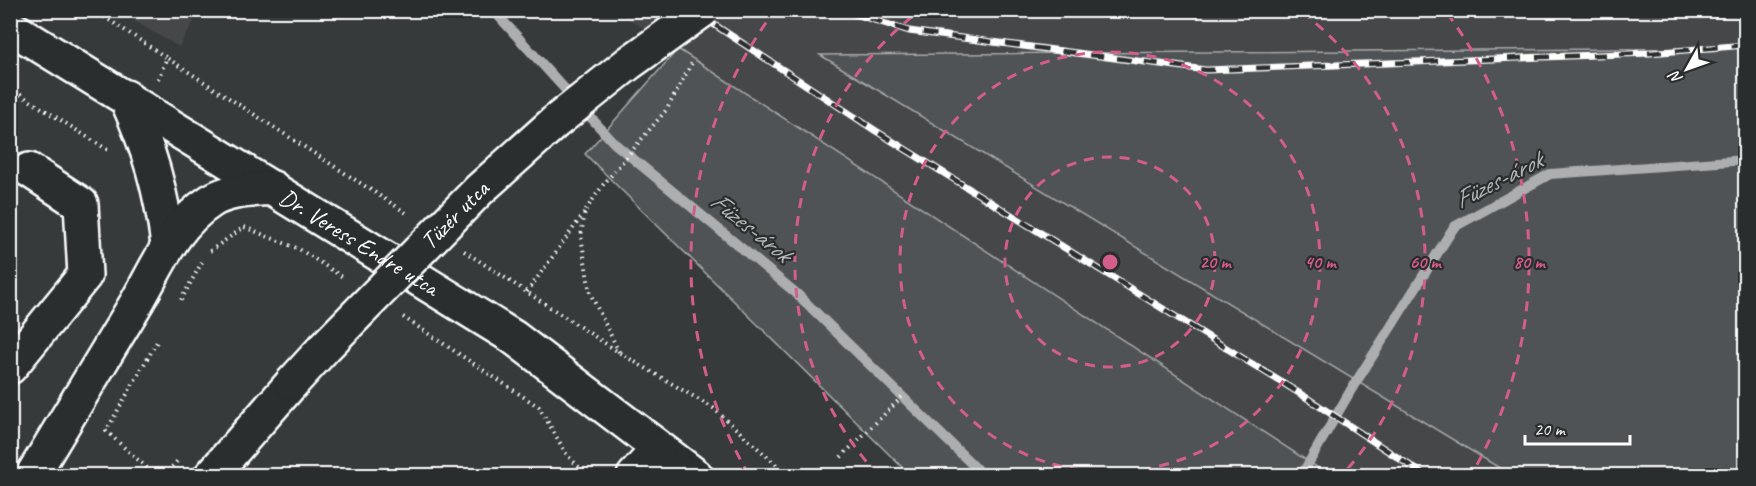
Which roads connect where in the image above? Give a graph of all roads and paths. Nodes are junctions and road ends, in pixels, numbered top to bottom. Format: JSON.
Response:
{"nodes":[{"id":1,"x":94,"y":10,"type":"edge"},
{"id":2,"x":703,"y":10,"type":"edge"},
{"id":3,"x":10,"y":27,"type":"edge"},
{"id":4,"x":167,"y":58,"type":"dead end"},
{"id":5,"x":126,"y":97,"type":"junction"},
{"id":6,"x":667,"y":109,"type":"dead end"},
{"id":7,"x":17,"y":173,"type":"edge"},
{"id":8,"x":273,"y":188,"type":"junction"},
{"id":9,"x":585,"y":212,"type":"junction"},
{"id":10,"x":168,"y":245,"type":"junction"},
{"id":11,"x":527,"y":292,"type":"dead end"},
{"id":12,"x":620,"y":353,"type":"dead end"},
{"id":13,"x":10,"y":367,"type":"edge"},
{"id":14,"x":902,"y":397,"type":"dead end"},
{"id":15,"x":105,"y":430,"type":"dead end"},
{"id":16,"x":658,"y":448,"type":"junction"},
{"id":17,"x":842,"y":457,"type":"dead end"},
{"id":18,"x":32,"y":476,"type":"edge"},
{"id":19,"x":156,"y":476,"type":"edge"},
{"id":20,"x":211,"y":476,"type":"edge"},
{"id":21,"x":634,"y":476,"type":"edge"},
{"id":22,"x":696,"y":476,"type":"edge"}],
"edges":[{"from":1,"to":4,"type":"path"},
{"from":2,"to":20,"type":"street","name":"Tüzér utca","bridge":true},
{"from":3,"to":5,"type":"street","name":"Dr. Veress Endre utca"},
{"from":5,"to":8,"type":"street","name":"Dr. Veress Endre utca"},
{"from":5,"to":10,"type":"street"},
{"from":6,"to":9,"type":"path"},
{"from":7,"to":13,"type":"street"},
{"from":8,"to":10,"type":"street"},
{"from":8,"to":16,"type":"street","name":"Dr. Veress Endre utca"},
{"from":9,"to":11,"type":"path"},
{"from":9,"to":12,"type":"path"},
{"from":10,"to":18,"type":"street"},
{"from":14,"to":17,"type":"path"},
{"from":15,"to":19,"type":"path"},
{"from":16,"to":21,"type":"street"},
{"from":16,"to":22,"type":"street","name":"Dr. Veress Endre utca"}]}
